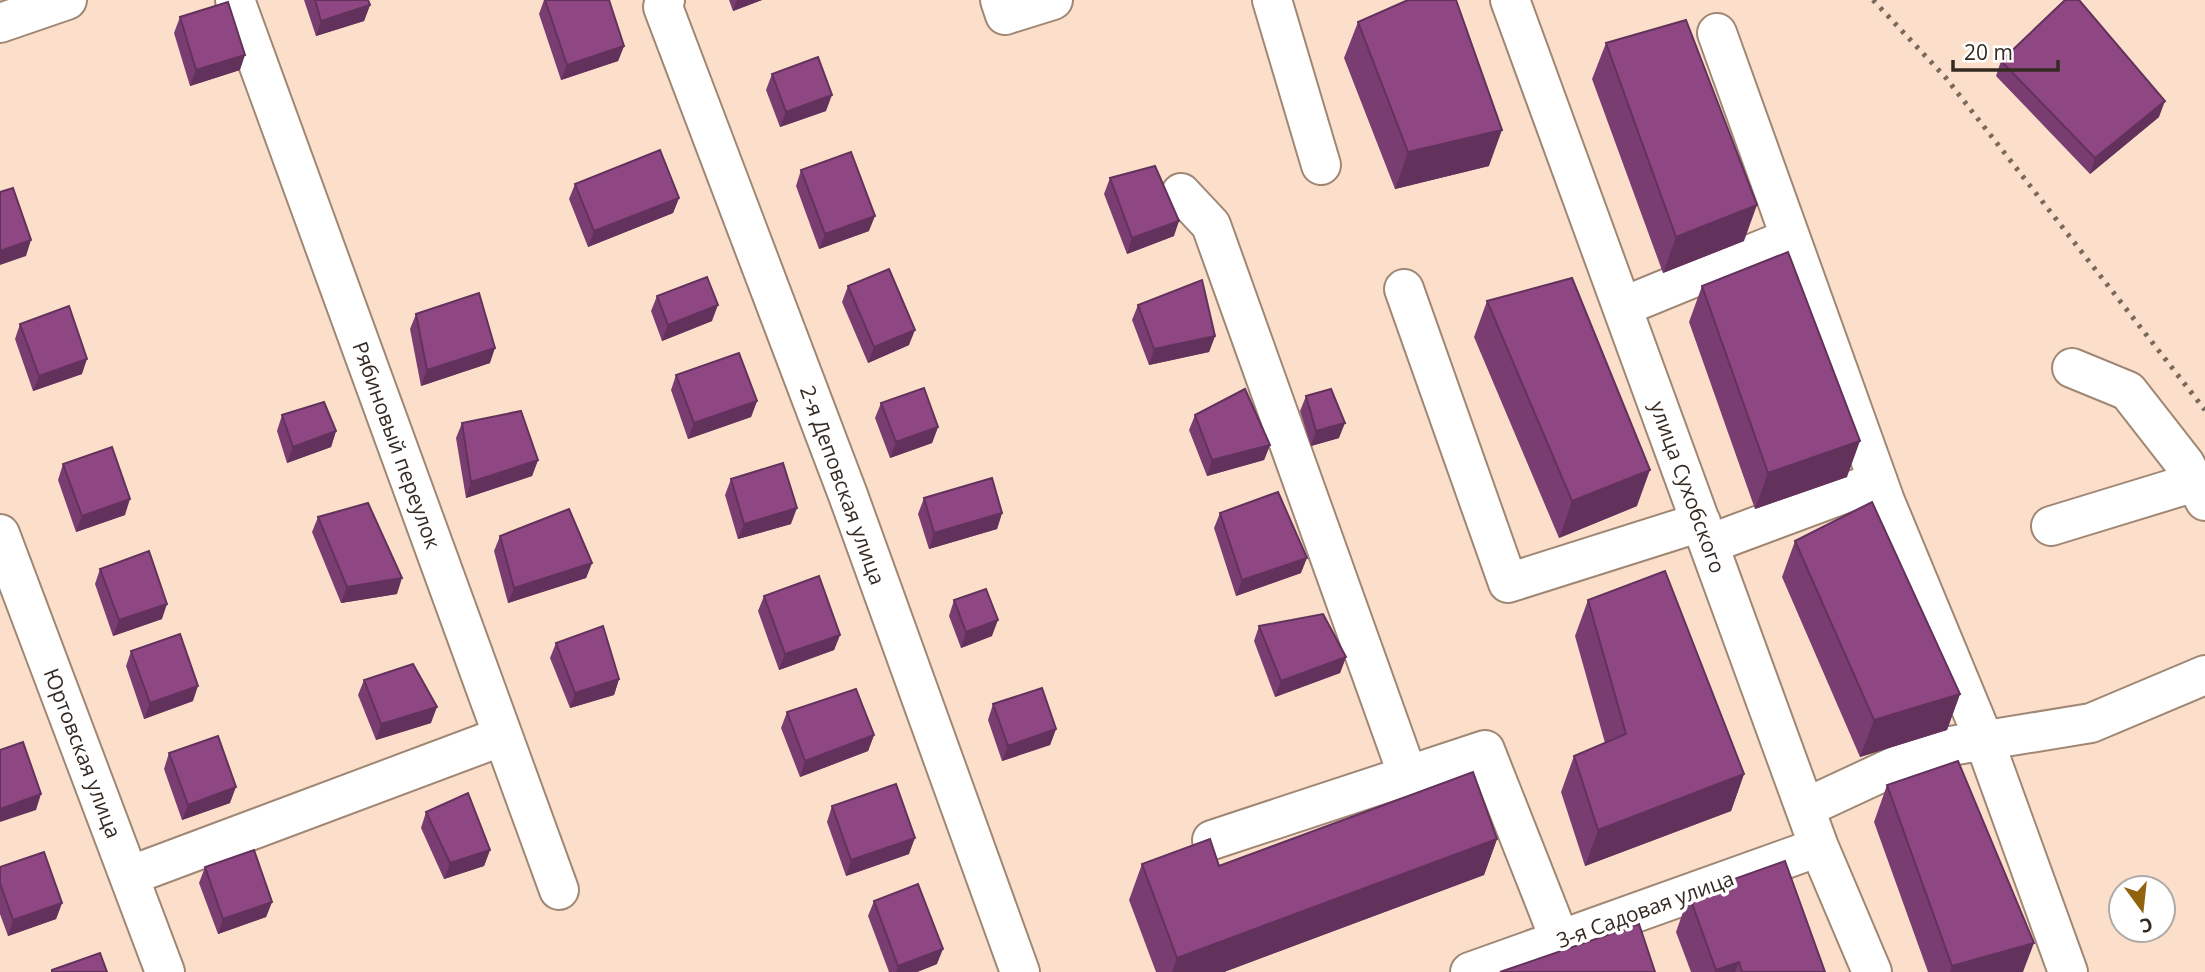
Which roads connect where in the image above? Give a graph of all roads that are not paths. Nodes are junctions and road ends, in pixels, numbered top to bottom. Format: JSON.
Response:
{"nodes":[{"id":1,"x":67,"y":0,"type":"edge"},
{"id":2,"x":235,"y":0,"type":"edge"},
{"id":3,"x":665,"y":0,"type":"edge"},
{"id":4,"x":1000,"y":0,"type":"edge"},
{"id":5,"x":1053,"y":0,"type":"edge"},
{"id":6,"x":1272,"y":0,"type":"edge"},
{"id":7,"x":1510,"y":0,"type":"edge"},
{"id":8,"x":0,"y":23,"type":"edge"},
{"id":9,"x":1717,"y":33,"type":"dead end"},
{"id":10,"x":1321,"y":165,"type":"dead end"},
{"id":11,"x":1181,"y":193,"type":"dead end"},
{"id":12,"x":1790,"y":238,"type":"junction"},
{"id":13,"x":1404,"y":289,"type":"dead end"},
{"id":14,"x":1622,"y":307,"type":"junction"},
{"id":15,"x":2072,"y":368,"type":"dead end"},
{"id":16,"x":1878,"y":481,"type":"junction"},
{"id":17,"x":2200,"y":492,"type":"edge"},
{"id":18,"x":2050,"y":526,"type":"dead end"},
{"id":19,"x":1705,"y":533,"type":"junction"},
{"id":20,"x":0,"y":534,"type":"edge"},
{"id":21,"x":2205,"y":675,"type":"edge"},
{"id":22,"x":503,"y":736,"type":"junction"},
{"id":23,"x":1984,"y":740,"type":"junction"},
{"id":24,"x":1408,"y":776,"type":"junction"},
{"id":25,"x":1805,"y":808,"type":"junction"},
{"id":26,"x":1212,"y":840,"type":"edge"},
{"id":27,"x":1819,"y":846,"type":"junction"},
{"id":28,"x":129,"y":876,"type":"junction"},
{"id":29,"x":559,"y":890,"type":"dead end"},
{"id":30,"x":1560,"y":940,"type":"junction"},
{"id":31,"x":165,"y":972,"type":"edge"},
{"id":32,"x":1020,"y":972,"type":"edge"},
{"id":33,"x":1470,"y":972,"type":"edge"},
{"id":34,"x":1872,"y":972,"type":"edge"},
{"id":35,"x":2068,"y":972,"type":"edge"}],
"edges":[{"from":1,"to":8,"type":"street"},
{"from":2,"to":22,"type":"street","name":"Рябиновый переулок"},
{"from":3,"to":32,"type":"street","name":"2-я Деповская улица"},
{"from":4,"to":5,"type":"street"},
{"from":6,"to":10,"type":"street"},
{"from":7,"to":14,"type":"street","name":"улица Сухобского"},
{"from":9,"to":12,"type":"street"},
{"from":11,"to":24,"type":"street"},
{"from":12,"to":14,"type":"street"},
{"from":12,"to":16,"type":"street"},
{"from":13,"to":19,"type":"street"},
{"from":14,"to":19,"type":"street","name":"улица Сухобского"},
{"from":15,"to":17,"type":"street"},
{"from":16,"to":19,"type":"street"},
{"from":16,"to":23,"type":"street"},
{"from":17,"to":18,"type":"street"},
{"from":19,"to":25,"type":"street","name":"улица Сухобского"},
{"from":20,"to":28,"type":"street","name":"Юртовская улица"},
{"from":21,"to":23,"type":"street"},
{"from":22,"to":28,"type":"street"},
{"from":22,"to":29,"type":"street","name":"Рябиновый переулок"},
{"from":23,"to":25,"type":"street"},
{"from":23,"to":35,"type":"street"},
{"from":24,"to":26,"type":"street"},
{"from":24,"to":30,"type":"street"},
{"from":25,"to":27,"type":"street","name":"улица Сухобского"},
{"from":27,"to":30,"type":"street","name":"3-я Садовая улица"},
{"from":27,"to":34,"type":"street","name":"улица Сухобского"},
{"from":28,"to":31,"type":"street","name":"Юртовская улица"},
{"from":30,"to":33,"type":"street","name":"3-я Садовая улица"}]}
